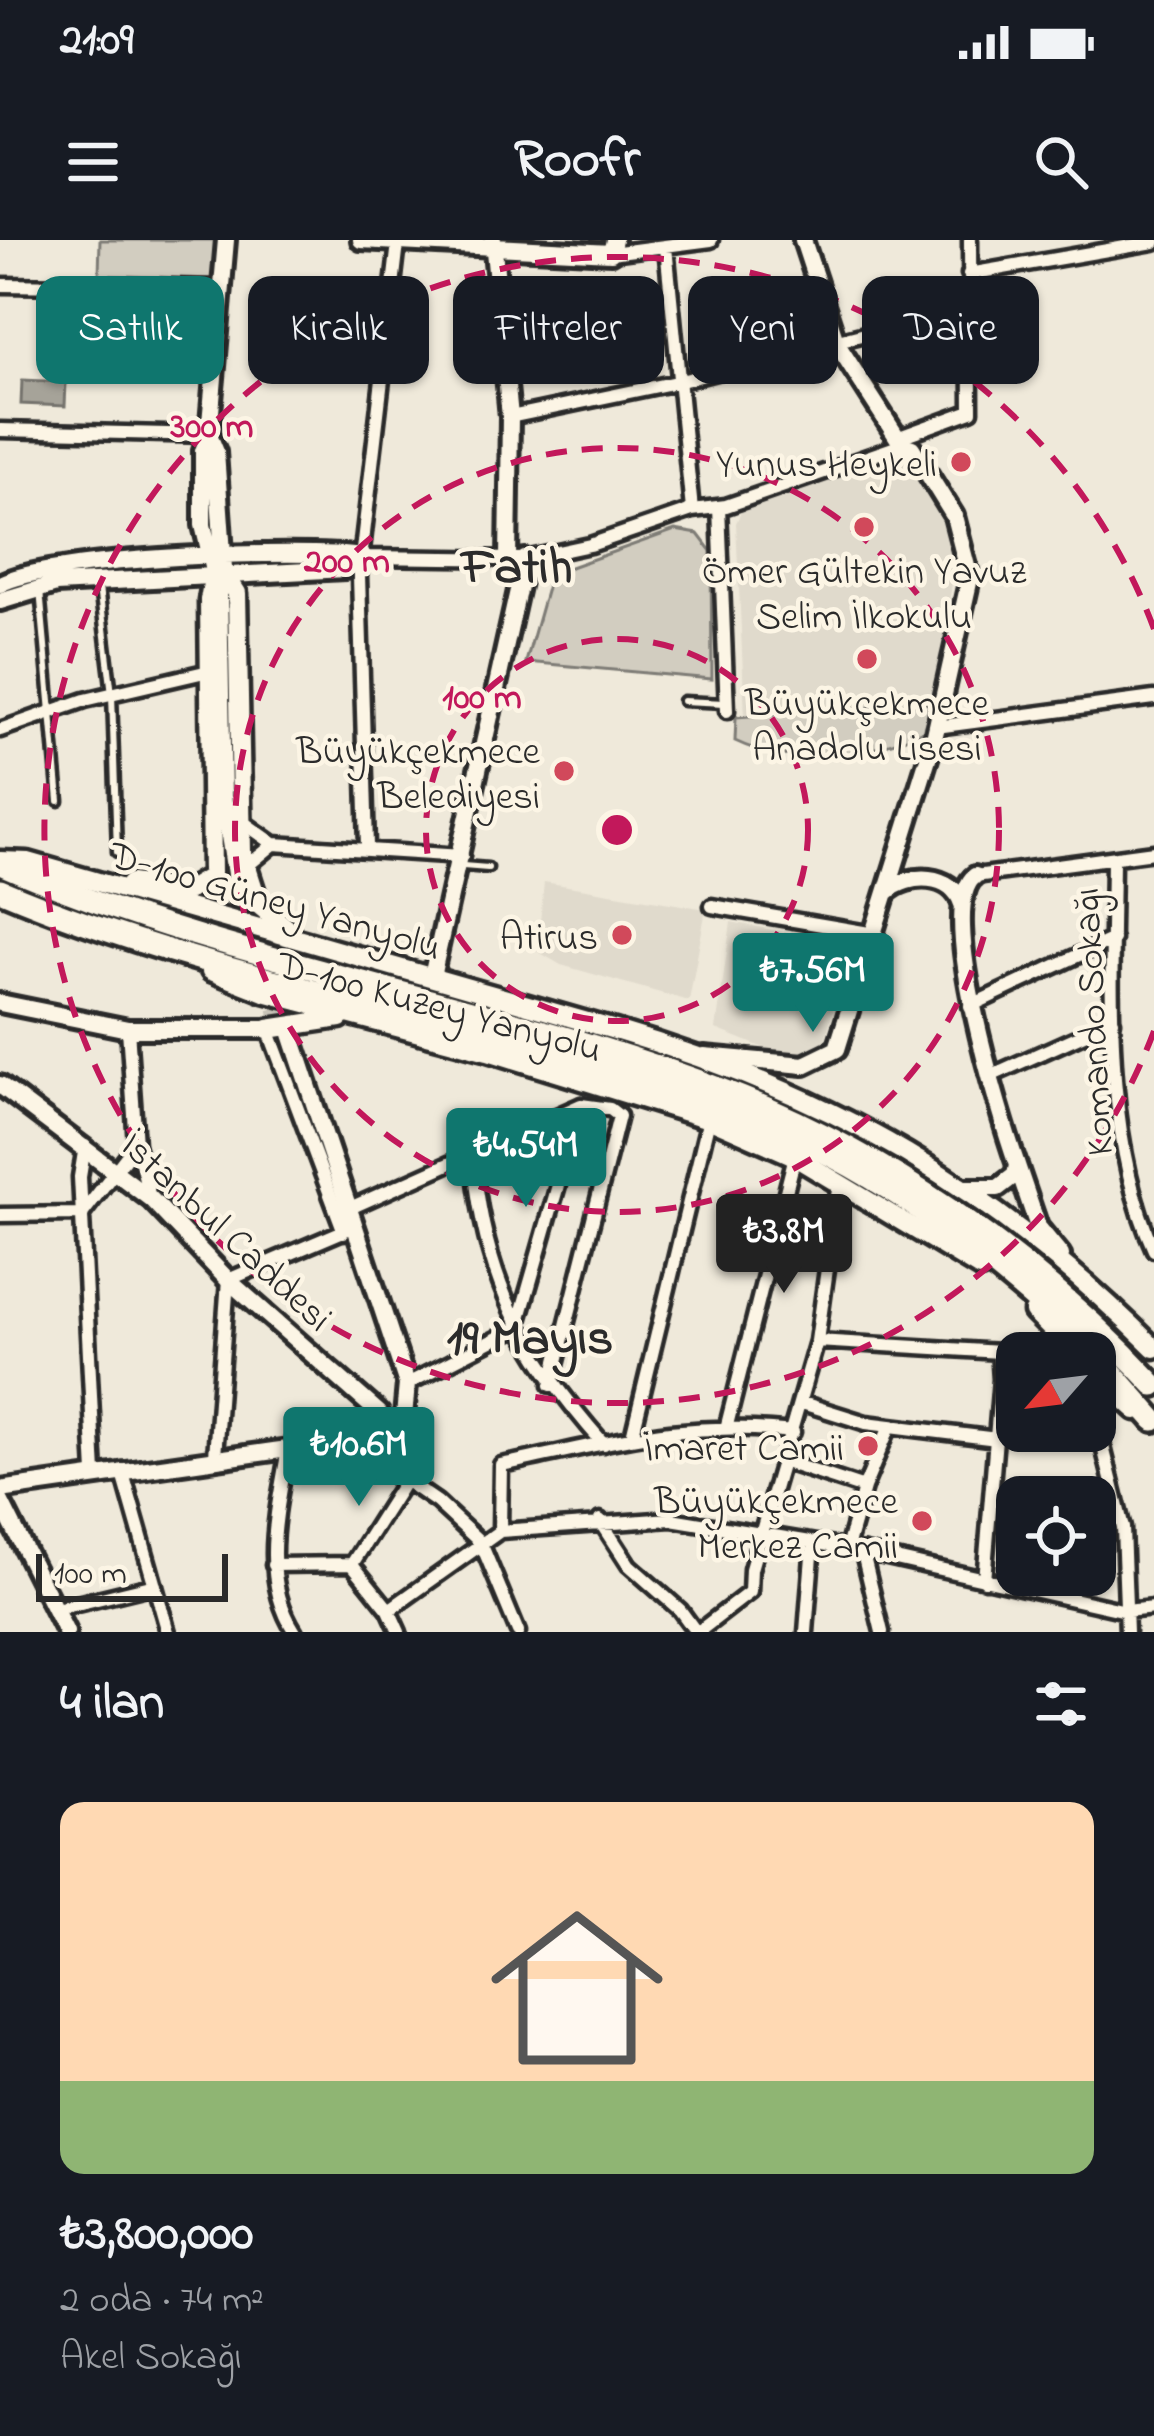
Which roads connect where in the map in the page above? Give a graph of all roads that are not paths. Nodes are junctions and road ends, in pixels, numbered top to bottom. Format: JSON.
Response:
{"nodes":[{"id":1,"x":226,"y":240,"type":"edge"},
{"id":2,"x":361,"y":240,"type":"edge"},
{"id":3,"x":711,"y":240,"type":"edge"},
{"id":4,"x":803,"y":240,"type":"edge"},
{"id":5,"x":970,"y":240,"type":"edge"},
{"id":6,"x":1154,"y":242,"type":"edge"},
{"id":7,"x":398,"y":243,"type":"edge"},
{"id":8,"x":493,"y":244,"type":"edge"},
{"id":9,"x":612,"y":247,"type":"edge"},
{"id":10,"x":665,"y":247,"type":"junction"},
{"id":11,"x":969,"y":274,"type":"junction"},
{"id":12,"x":222,"y":276,"type":"edge"},
{"id":13,"x":815,"y":276,"type":"edge"},
{"id":14,"x":0,"y":285,"type":"edge"},
{"id":15,"x":36,"y":285,"type":"edge"},
{"id":16,"x":838,"y":346,"type":"edge"},
{"id":17,"x":688,"y":379,"type":"edge"},
{"id":18,"x":677,"y":382,"type":"junction"},
{"id":19,"x":213,"y":384,"type":"edge"},
{"id":20,"x":510,"y":417,"type":"junction"},
{"id":21,"x":0,"y":430,"type":"edge"},
{"id":22,"x":209,"y":436,"type":"junction"},
{"id":23,"x":899,"y":441,"type":"junction"},
{"id":24,"x":719,"y":506,"type":"junction"},
{"id":25,"x":692,"y":510,"type":"junction"},
{"id":26,"x":364,"y":557,"type":"junction"},
{"id":27,"x":517,"y":559,"type":"junction"},
{"id":28,"x":218,"y":560,"type":"junction"},
{"id":29,"x":0,"y":574,"type":"edge"},
{"id":30,"x":36,"y":580,"type":"junction"},
{"id":31,"x":99,"y":581,"type":"junction"},
{"id":32,"x":0,"y":584,"type":"edge"},
{"id":33,"x":0,"y":601,"type":"edge"},
{"id":34,"x":209,"y":671,"type":"junction"},
{"id":35,"x":112,"y":694,"type":"junction"},
{"id":36,"x":1154,"y":698,"type":"edge"},
{"id":37,"x":683,"y":701,"type":"dead end"},
{"id":38,"x":726,"y":707,"type":"joint"},
{"id":39,"x":49,"y":713,"type":"junction"},
{"id":40,"x":937,"y":727,"type":"junction"},
{"id":41,"x":0,"y":730,"type":"edge"},
{"id":42,"x":59,"y":801,"type":"dead end"},
{"id":43,"x":238,"y":814,"type":"junction"},
{"id":44,"x":274,"y":844,"type":"junction"},
{"id":45,"x":367,"y":846,"type":"junction"},
{"id":46,"x":117,"y":852,"type":"dead end"},
{"id":47,"x":1154,"y":852,"type":"edge"},
{"id":48,"x":899,"y":856,"type":"junction"},
{"id":49,"x":1113,"y":859,"type":"junction"},
{"id":50,"x":460,"y":861,"type":"junction"},
{"id":51,"x":0,"y":862,"type":"edge"},
{"id":52,"x":245,"y":868,"type":"junction"},
{"id":53,"x":488,"y":868,"type":"dead end"},
{"id":54,"x":975,"y":876,"type":"junction"},
{"id":55,"x":98,"y":883,"type":"junction"},
{"id":56,"x":0,"y":890,"type":"edge"},
{"id":57,"x":887,"y":892,"type":"junction"},
{"id":58,"x":243,"y":898,"type":"tunnel mouth"},
{"id":59,"x":712,"y":906,"type":"dead end"},
{"id":60,"x":964,"y":911,"type":"junction"},
{"id":61,"x":82,"y":925,"type":"junction"},
{"id":62,"x":869,"y":933,"type":"junction"},
{"id":63,"x":1113,"y":939,"type":"junction"},
{"id":64,"x":302,"y":940,"type":"junction"},
{"id":65,"x":432,"y":977,"type":"junction"},
{"id":66,"x":264,"y":992,"type":"junction"},
{"id":67,"x":0,"y":1003,"type":"edge"},
{"id":68,"x":970,"y":1006,"type":"junction"},
{"id":69,"x":361,"y":1017,"type":"junction"},
{"id":70,"x":1113,"y":1021,"type":"junction"},
{"id":71,"x":128,"y":1029,"type":"junction"},
{"id":72,"x":281,"y":1032,"type":"junction"},
{"id":73,"x":700,"y":1056,"type":"junction"},
{"id":74,"x":991,"y":1076,"type":"junction"},
{"id":75,"x":0,"y":1085,"type":"edge"},
{"id":76,"x":581,"y":1106,"type":"junction"},
{"id":77,"x":710,"y":1119,"type":"junction"},
{"id":78,"x":85,"y":1144,"type":"junction"},
{"id":79,"x":136,"y":1144,"type":"junction"},
{"id":80,"x":473,"y":1153,"type":"junction"},
{"id":81,"x":795,"y":1156,"type":"junction"},
{"id":82,"x":1017,"y":1165,"type":"junction"},
{"id":83,"x":115,"y":1168,"type":"junction"},
{"id":84,"x":839,"y":1182,"type":"junction"},
{"id":85,"x":962,"y":1187,"type":"junction"},
{"id":86,"x":151,"y":1199,"type":"junction"},
{"id":87,"x":82,"y":1214,"type":"junction"},
{"id":88,"x":0,"y":1215,"type":"edge"},
{"id":89,"x":350,"y":1222,"type":"junction"},
{"id":90,"x":1154,"y":1250,"type":"edge"},
{"id":91,"x":1078,"y":1273,"type":"junction"},
{"id":92,"x":228,"y":1280,"type":"junction"},
{"id":93,"x":1042,"y":1318,"type":"junction"},
{"id":94,"x":517,"y":1328,"type":"junction"},
{"id":95,"x":1144,"y":1329,"type":"edge"},
{"id":96,"x":1051,"y":1332,"type":"edge"},
{"id":97,"x":1056,"y":1332,"type":"edge"},
{"id":98,"x":1070,"y":1332,"type":"edge"},
{"id":99,"x":817,"y":1341,"type":"junction"},
{"id":100,"x":1154,"y":1348,"type":"edge"},
{"id":101,"x":996,"y":1351,"type":"edge"},
{"id":102,"x":1116,"y":1378,"type":"edge"},
{"id":103,"x":407,"y":1384,"type":"junction"},
{"id":104,"x":1154,"y":1384,"type":"edge"},
{"id":105,"x":551,"y":1385,"type":"junction"},
{"id":106,"x":1116,"y":1391,"type":"edge"},
{"id":107,"x":802,"y":1403,"type":"junction"},
{"id":108,"x":1154,"y":1423,"type":"edge"},
{"id":109,"x":727,"y":1425,"type":"junction"},
{"id":110,"x":890,"y":1426,"type":"junction"},
{"id":111,"x":794,"y":1432,"type":"junction"},
{"id":112,"x":632,"y":1437,"type":"junction"},
{"id":113,"x":996,"y":1438,"type":"edge"},
{"id":114,"x":390,"y":1442,"type":"junction"},
{"id":115,"x":604,"y":1444,"type":"junction"},
{"id":116,"x":288,"y":1449,"type":"junction"},
{"id":117,"x":996,"y":1449,"type":"edge"},
{"id":118,"x":1104,"y":1452,"type":"edge"},
{"id":119,"x":215,"y":1456,"type":"junction"},
{"id":120,"x":374,"y":1460,"type":"junction"},
{"id":121,"x":785,"y":1462,"type":"junction"},
{"id":122,"x":122,"y":1470,"type":"junction"},
{"id":123,"x":94,"y":1474,"type":"junction"},
{"id":124,"x":406,"y":1479,"type":"junction"},
{"id":125,"x":864,"y":1488,"type":"junction"},
{"id":126,"x":0,"y":1490,"type":"edge"},
{"id":127,"x":0,"y":1500,"type":"edge"},
{"id":128,"x":600,"y":1520,"type":"junction"},
{"id":129,"x":500,"y":1531,"type":"junction"},
{"id":130,"x":762,"y":1534,"type":"junction"},
{"id":131,"x":482,"y":1543,"type":"junction"},
{"id":132,"x":813,"y":1543,"type":"junction"},
{"id":133,"x":848,"y":1548,"type":"junction"},
{"id":134,"x":863,"y":1552,"type":"junction"},
{"id":135,"x":352,"y":1564,"type":"junction"},
{"id":136,"x":274,"y":1565,"type":"junction"},
{"id":137,"x":984,"y":1580,"type":"junction"},
{"id":138,"x":154,"y":1585,"type":"junction"},
{"id":139,"x":1154,"y":1608,"type":"edge"},
{"id":140,"x":56,"y":1609,"type":"junction"},
{"id":141,"x":389,"y":1610,"type":"junction"},
{"id":142,"x":1126,"y":1611,"type":"junction"},
{"id":143,"x":66,"y":1632,"type":"edge"},
{"id":144,"x":168,"y":1632,"type":"edge"},
{"id":145,"x":295,"y":1632,"type":"edge"},
{"id":146,"x":399,"y":1632,"type":"edge"},
{"id":147,"x":518,"y":1632,"type":"edge"},
{"id":148,"x":697,"y":1632,"type":"edge"},
{"id":149,"x":806,"y":1632,"type":"edge"},
{"id":150,"x":882,"y":1632,"type":"edge"},
{"id":151,"x":1127,"y":1632,"type":"edge"}],
"edges":[{"from":1,"to":12,"type":"main road"},
{"from":2,"to":7,"type":"main road"},
{"from":3,"to":10,"type":"street"},
{"from":4,"to":13,"type":"main road"},
{"from":5,"to":11,"type":"street"},
{"from":6,"to":11,"type":"street"},
{"from":7,"to":8,"type":"main road"},
{"from":7,"to":26,"type":"street"},
{"from":8,"to":9,"type":"main road"},
{"from":8,"to":20,"type":"main road"},
{"from":9,"to":10,"type":"street"},
{"from":10,"to":18,"type":"street"},
{"from":11,"to":23,"type":"street"},
{"from":14,"to":15,"type":"street"},
{"from":16,"to":23,"type":"main road"},
{"from":17,"to":18,"type":"street"},
{"from":18,"to":20,"type":"street"},
{"from":18,"to":25,"type":"street"},
{"from":19,"to":22,"type":"main road"},
{"from":20,"to":27,"type":"main road"},
{"from":21,"to":22,"type":"street"},
{"from":22,"to":28,"type":"main road"},
{"from":23,"to":24,"type":"street"},
{"from":23,"to":40,"type":"main road"},
{"from":24,"to":25,"type":"street"},
{"from":24,"to":38,"type":"street"},
{"from":25,"to":27,"type":"street"},
{"from":26,"to":27,"type":"street"},
{"from":26,"to":28,"type":"main road"},
{"from":26,"to":45,"type":"street"},
{"from":27,"to":50,"type":"main road"},
{"from":28,"to":30,"type":"main road"},
{"from":28,"to":31,"type":"main road"},
{"from":28,"to":34,"type":"main road"},
{"from":28,"to":43,"type":"main road"},
{"from":28,"to":58,"type":"main road"},
{"from":29,"to":30,"type":"street"},
{"from":30,"to":31,"type":"main road"},
{"from":30,"to":32,"type":"main road"},
{"from":30,"to":33,"type":"main road"},
{"from":30,"to":39,"type":"lane"},
{"from":31,"to":35,"type":"lane"},
{"from":34,"to":35,"type":"street"},
{"from":34,"to":55,"type":"main road"},
{"from":35,"to":39,"type":"street"},
{"from":35,"to":46,"type":"lane"},
{"from":36,"to":40,"type":"street"},
{"from":37,"to":38,"type":"lane"},
{"from":39,"to":41,"type":"street"},
{"from":39,"to":42,"type":"lane"},
{"from":40,"to":48,"type":"main road"},
{"from":43,"to":44,"type":"street"},
{"from":43,"to":52,"type":"main road"},
{"from":44,"to":45,"type":"street"},
{"from":44,"to":52,"type":"street"},
{"from":45,"to":50,"type":"street"},
{"from":47,"to":49,"type":"street"},
{"from":48,"to":54,"type":"main road"},
{"from":48,"to":57,"type":"main road"},
{"from":49,"to":54,"type":"street"},
{"from":49,"to":63,"type":"street","name":"Komando Sokağı"},
{"from":50,"to":53,"type":"lane"},
{"from":50,"to":65,"type":"main road"},
{"from":51,"to":55,"type":"main road","name":"D-100 Güney Yanyolu"},
{"from":51,"to":104,"type":"highway"},
{"from":52,"to":64,"type":"main road"},
{"from":54,"to":60,"type":"main road"},
{"from":55,"to":64,"type":"main road","name":"D-100 Güney Yanyolu"},
{"from":56,"to":61,"type":"highway"},
{"from":57,"to":60,"type":"main road"},
{"from":57,"to":62,"type":"main road"},
{"from":59,"to":62,"type":"street"},
{"from":60,"to":68,"type":"main road"},
{"from":61,"to":66,"type":"main road","name":"D-100 Kuzey Yanyolu"},
{"from":61,"to":98,"type":"highway"},
{"from":62,"to":73,"type":"main road"},
{"from":63,"to":68,"type":"street"},
{"from":63,"to":70,"type":"street","name":"Komando Sokağı"},
{"from":64,"to":65,"type":"main road","name":"D-100 Güney Yanyolu"},
{"from":65,"to":73,"type":"main road","name":"D-100 Güney Yanyolu"},
{"from":66,"to":69,"type":"main road","name":"D-100 Kuzey Yanyolu"},
{"from":66,"to":72,"type":"main road"},
{"from":67,"to":71,"type":"main road"},
{"from":68,"to":74,"type":"main road"},
{"from":69,"to":72,"type":"main road"},
{"from":69,"to":77,"type":"main road","name":"D-100 Kuzey Yanyolu"},
{"from":70,"to":74,"type":"street"},
{"from":70,"to":90,"type":"street","name":"Komando Sokağı"},
{"from":71,"to":72,"type":"main road"},
{"from":71,"to":79,"type":"street"},
{"from":72,"to":89,"type":"main road"},
{"from":73,"to":85,"type":"main road","name":"D-100 Güney Yanyolu"},
{"from":74,"to":82,"type":"main road"},
{"from":75,"to":78,"type":"main road","name":"İstanbul Caddesi"},
{"from":76,"to":80,"type":"street"},
{"from":76,"to":94,"type":"street"},
{"from":76,"to":105,"type":"street"},
{"from":77,"to":81,"type":"main road","name":"D-100 Kuzey Yanyolu"},
{"from":77,"to":112,"type":"street"},
{"from":78,"to":83,"type":"main road","name":"İstanbul Caddesi"},
{"from":78,"to":87,"type":"street"},
{"from":79,"to":83,"type":"street"},
{"from":79,"to":86,"type":"street"},
{"from":80,"to":89,"type":"street"},
{"from":80,"to":94,"type":"street"},
{"from":81,"to":84,"type":"main road","name":"D-100 Kuzey Yanyolu"},
{"from":81,"to":109,"type":"street"},
{"from":82,"to":85,"type":"main road"},
{"from":82,"to":91,"type":"main road"},
{"from":83,"to":86,"type":"main road","name":"İstanbul Caddesi"},
{"from":83,"to":87,"type":"street"},
{"from":84,"to":93,"type":"main road","name":"D-100 Kuzey Yanyolu"},
{"from":84,"to":99,"type":"street"},
{"from":85,"to":91,"type":"main road","name":"D-100 Güney Yanyolu"},
{"from":86,"to":92,"type":"main road","name":"İstanbul Caddesi"},
{"from":87,"to":88,"type":"street"},
{"from":87,"to":123,"type":"street"},
{"from":89,"to":92,"type":"street"},
{"from":89,"to":103,"type":"main road"},
{"from":91,"to":95,"type":"main road","name":"D-100 Güney Yanyolu"},
{"from":92,"to":114,"type":"main road","name":"İstanbul Caddesi"},
{"from":92,"to":119,"type":"street"},
{"from":93,"to":96,"type":"street"},
{"from":93,"to":97,"type":"main road","name":"D-100 Kuzey Yanyolu"},
{"from":94,"to":103,"type":"street"},
{"from":94,"to":105,"type":"street"},
{"from":95,"to":100,"type":"main road","name":"D-100 Güney Yanyolu"},
{"from":99,"to":101,"type":"street"},
{"from":99,"to":107,"type":"street"},
{"from":102,"to":108,"type":"highway"},
{"from":103,"to":114,"type":"main road"},
{"from":105,"to":115,"type":"street"},
{"from":106,"to":108,"type":"main road"},
{"from":107,"to":110,"type":"street"},
{"from":107,"to":111,"type":"street"},
{"from":109,"to":111,"type":"street"},
{"from":109,"to":112,"type":"street"},
{"from":110,"to":113,"type":"street"},
{"from":110,"to":125,"type":"street"},
{"from":111,"to":121,"type":"street"},
{"from":112,"to":115,"type":"street"},
{"from":114,"to":120,"type":"main road"},
{"from":115,"to":129,"type":"street"},
{"from":116,"to":119,"type":"main road"},
{"from":116,"to":120,"type":"main road"},
{"from":116,"to":136,"type":"street"},
{"from":117,"to":137,"type":"street"},
{"from":118,"to":142,"type":"street"},
{"from":119,"to":122,"type":"main road"},
{"from":120,"to":124,"type":"street"},
{"from":121,"to":125,"type":"street"},
{"from":121,"to":130,"type":"street"},
{"from":122,"to":123,"type":"main road"},
{"from":122,"to":138,"type":"street"},
{"from":123,"to":126,"type":"main road"},
{"from":124,"to":131,"type":"street"},
{"from":124,"to":135,"type":"street"},
{"from":125,"to":133,"type":"street"},
{"from":127,"to":140,"type":"main road"},
{"from":128,"to":129,"type":"street"},
{"from":128,"to":130,"type":"street"},
{"from":128,"to":148,"type":"street"},
{"from":129,"to":131,"type":"street"},
{"from":130,"to":132,"type":"street"},
{"from":130,"to":148,"type":"street"},
{"from":131,"to":141,"type":"street"},
{"from":131,"to":147,"type":"street"},
{"from":132,"to":133,"type":"street"},
{"from":132,"to":149,"type":"street"},
{"from":133,"to":134,"type":"street"},
{"from":134,"to":137,"type":"street"},
{"from":134,"to":150,"type":"street"},
{"from":135,"to":136,"type":"street"},
{"from":135,"to":141,"type":"street"},
{"from":136,"to":145,"type":"street"},
{"from":137,"to":142,"type":"street"},
{"from":138,"to":140,"type":"street"},
{"from":138,"to":144,"type":"street"},
{"from":139,"to":142,"type":"street"},
{"from":140,"to":143,"type":"main road"},
{"from":141,"to":146,"type":"street"},
{"from":142,"to":151,"type":"street"}]}
